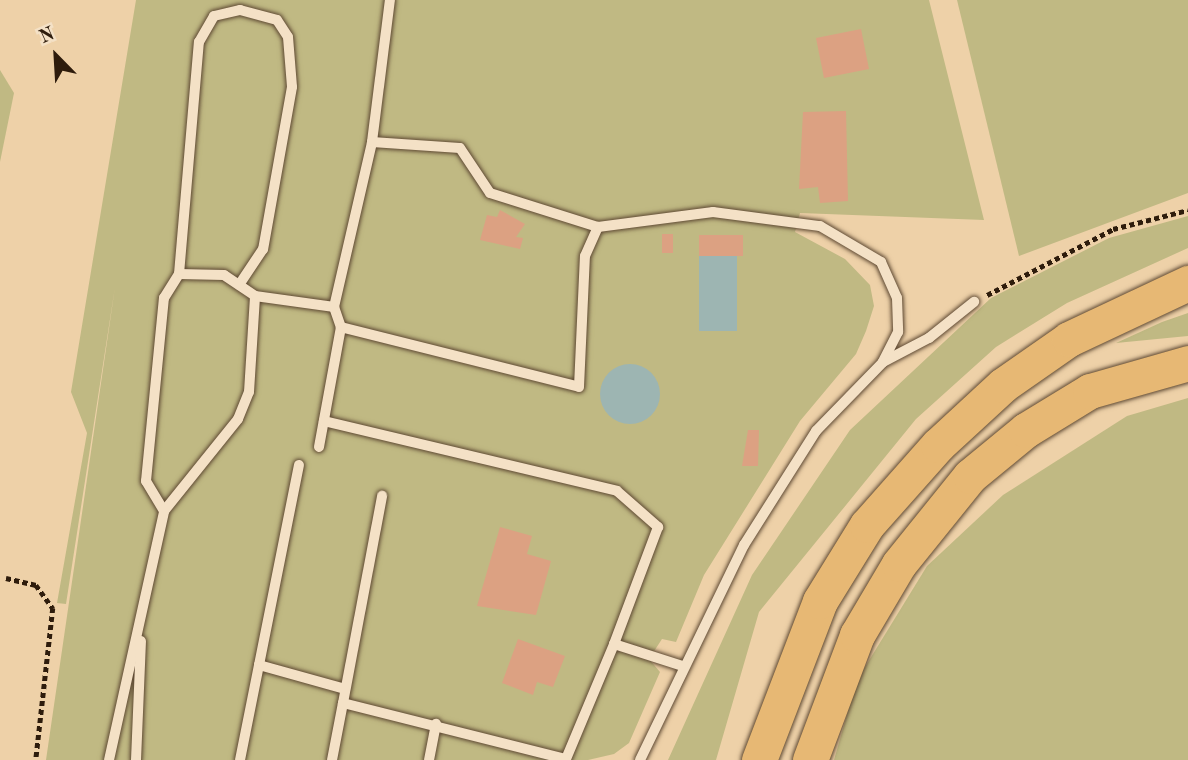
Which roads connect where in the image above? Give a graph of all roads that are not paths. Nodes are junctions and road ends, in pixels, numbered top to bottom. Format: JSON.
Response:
{"nodes":[{"id":1,"x":390,"y":0,"type":"edge"},
{"id":2,"x":372,"y":142,"type":"junction"},
{"id":3,"x":598,"y":227,"type":"junction"},
{"id":4,"x":179,"y":274,"type":"junction"},
{"id":5,"x":1188,"y":283,"type":"edge"},
{"id":6,"x":239,"y":285,"type":"junction"},
{"id":7,"x":255,"y":296,"type":"junction"},
{"id":8,"x":974,"y":302,"type":"road end"},
{"id":9,"x":334,"y":307,"type":"junction"},
{"id":10,"x":341,"y":327,"type":"junction"},
{"id":11,"x":883,"y":362,"type":"junction"},
{"id":12,"x":1188,"y":363,"type":"edge"},
{"id":13,"x":324,"y":421,"type":"junction"},
{"id":14,"x":319,"y":447,"type":"dead end"},
{"id":15,"x":299,"y":465,"type":"dead end"},
{"id":16,"x":382,"y":496,"type":"dead end"},
{"id":17,"x":164,"y":510,"type":"junction"},
{"id":18,"x":141,"y":626,"type":"junction"},
{"id":19,"x":614,"y":644,"type":"junction"},
{"id":20,"x":259,"y":665,"type":"junction"},
{"id":21,"x":683,"y":666,"type":"junction"},
{"id":22,"x":345,"y":690,"type":"junction"},
{"id":23,"x":343,"y":703,"type":"junction"},
{"id":24,"x":436,"y":723,"type":"junction"},
{"id":25,"x":109,"y":760,"type":"edge"},
{"id":26,"x":136,"y":760,"type":"edge"},
{"id":27,"x":240,"y":760,"type":"edge"},
{"id":28,"x":332,"y":760,"type":"edge"},
{"id":29,"x":429,"y":760,"type":"edge"},
{"id":30,"x":568,"y":760,"type":"edge"},
{"id":31,"x":640,"y":760,"type":"edge"},
{"id":32,"x":758,"y":760,"type":"edge"},
{"id":33,"x":810,"y":760,"type":"edge"}],
"edges":[{"from":1,"to":2,"type":"lane"},
{"from":2,"to":3,"type":"lane"},
{"from":2,"to":9,"type":"lane"},
{"from":3,"to":10,"type":"lane"},
{"from":3,"to":11,"type":"lane"},
{"from":4,"to":6,"type":"lane"},
{"from":4,"to":6,"type":"lane"},
{"from":4,"to":17,"type":"lane"},
{"from":5,"to":32,"type":"highway"},
{"from":6,"to":7,"type":"lane"},
{"from":7,"to":9,"type":"lane"},
{"from":7,"to":17,"type":"lane"},
{"from":8,"to":11,"type":"lane"},
{"from":9,"to":10,"type":"lane"},
{"from":10,"to":13,"type":"lane"},
{"from":11,"to":21,"type":"lane"},
{"from":12,"to":33,"type":"highway"},
{"from":13,"to":14,"type":"lane"},
{"from":13,"to":19,"type":"lane"},
{"from":15,"to":20,"type":"lane"},
{"from":16,"to":22,"type":"lane"},
{"from":17,"to":18,"type":"lane"},
{"from":18,"to":25,"type":"lane"},
{"from":18,"to":26,"type":"lane"},
{"from":19,"to":21,"type":"lane"},
{"from":19,"to":30,"type":"lane"},
{"from":20,"to":22,"type":"lane"},
{"from":20,"to":27,"type":"lane"},
{"from":21,"to":31,"type":"lane"},
{"from":22,"to":23,"type":"lane"},
{"from":23,"to":24,"type":"lane"},
{"from":23,"to":28,"type":"lane"},
{"from":24,"to":29,"type":"lane"},
{"from":24,"to":30,"type":"lane"}]}
